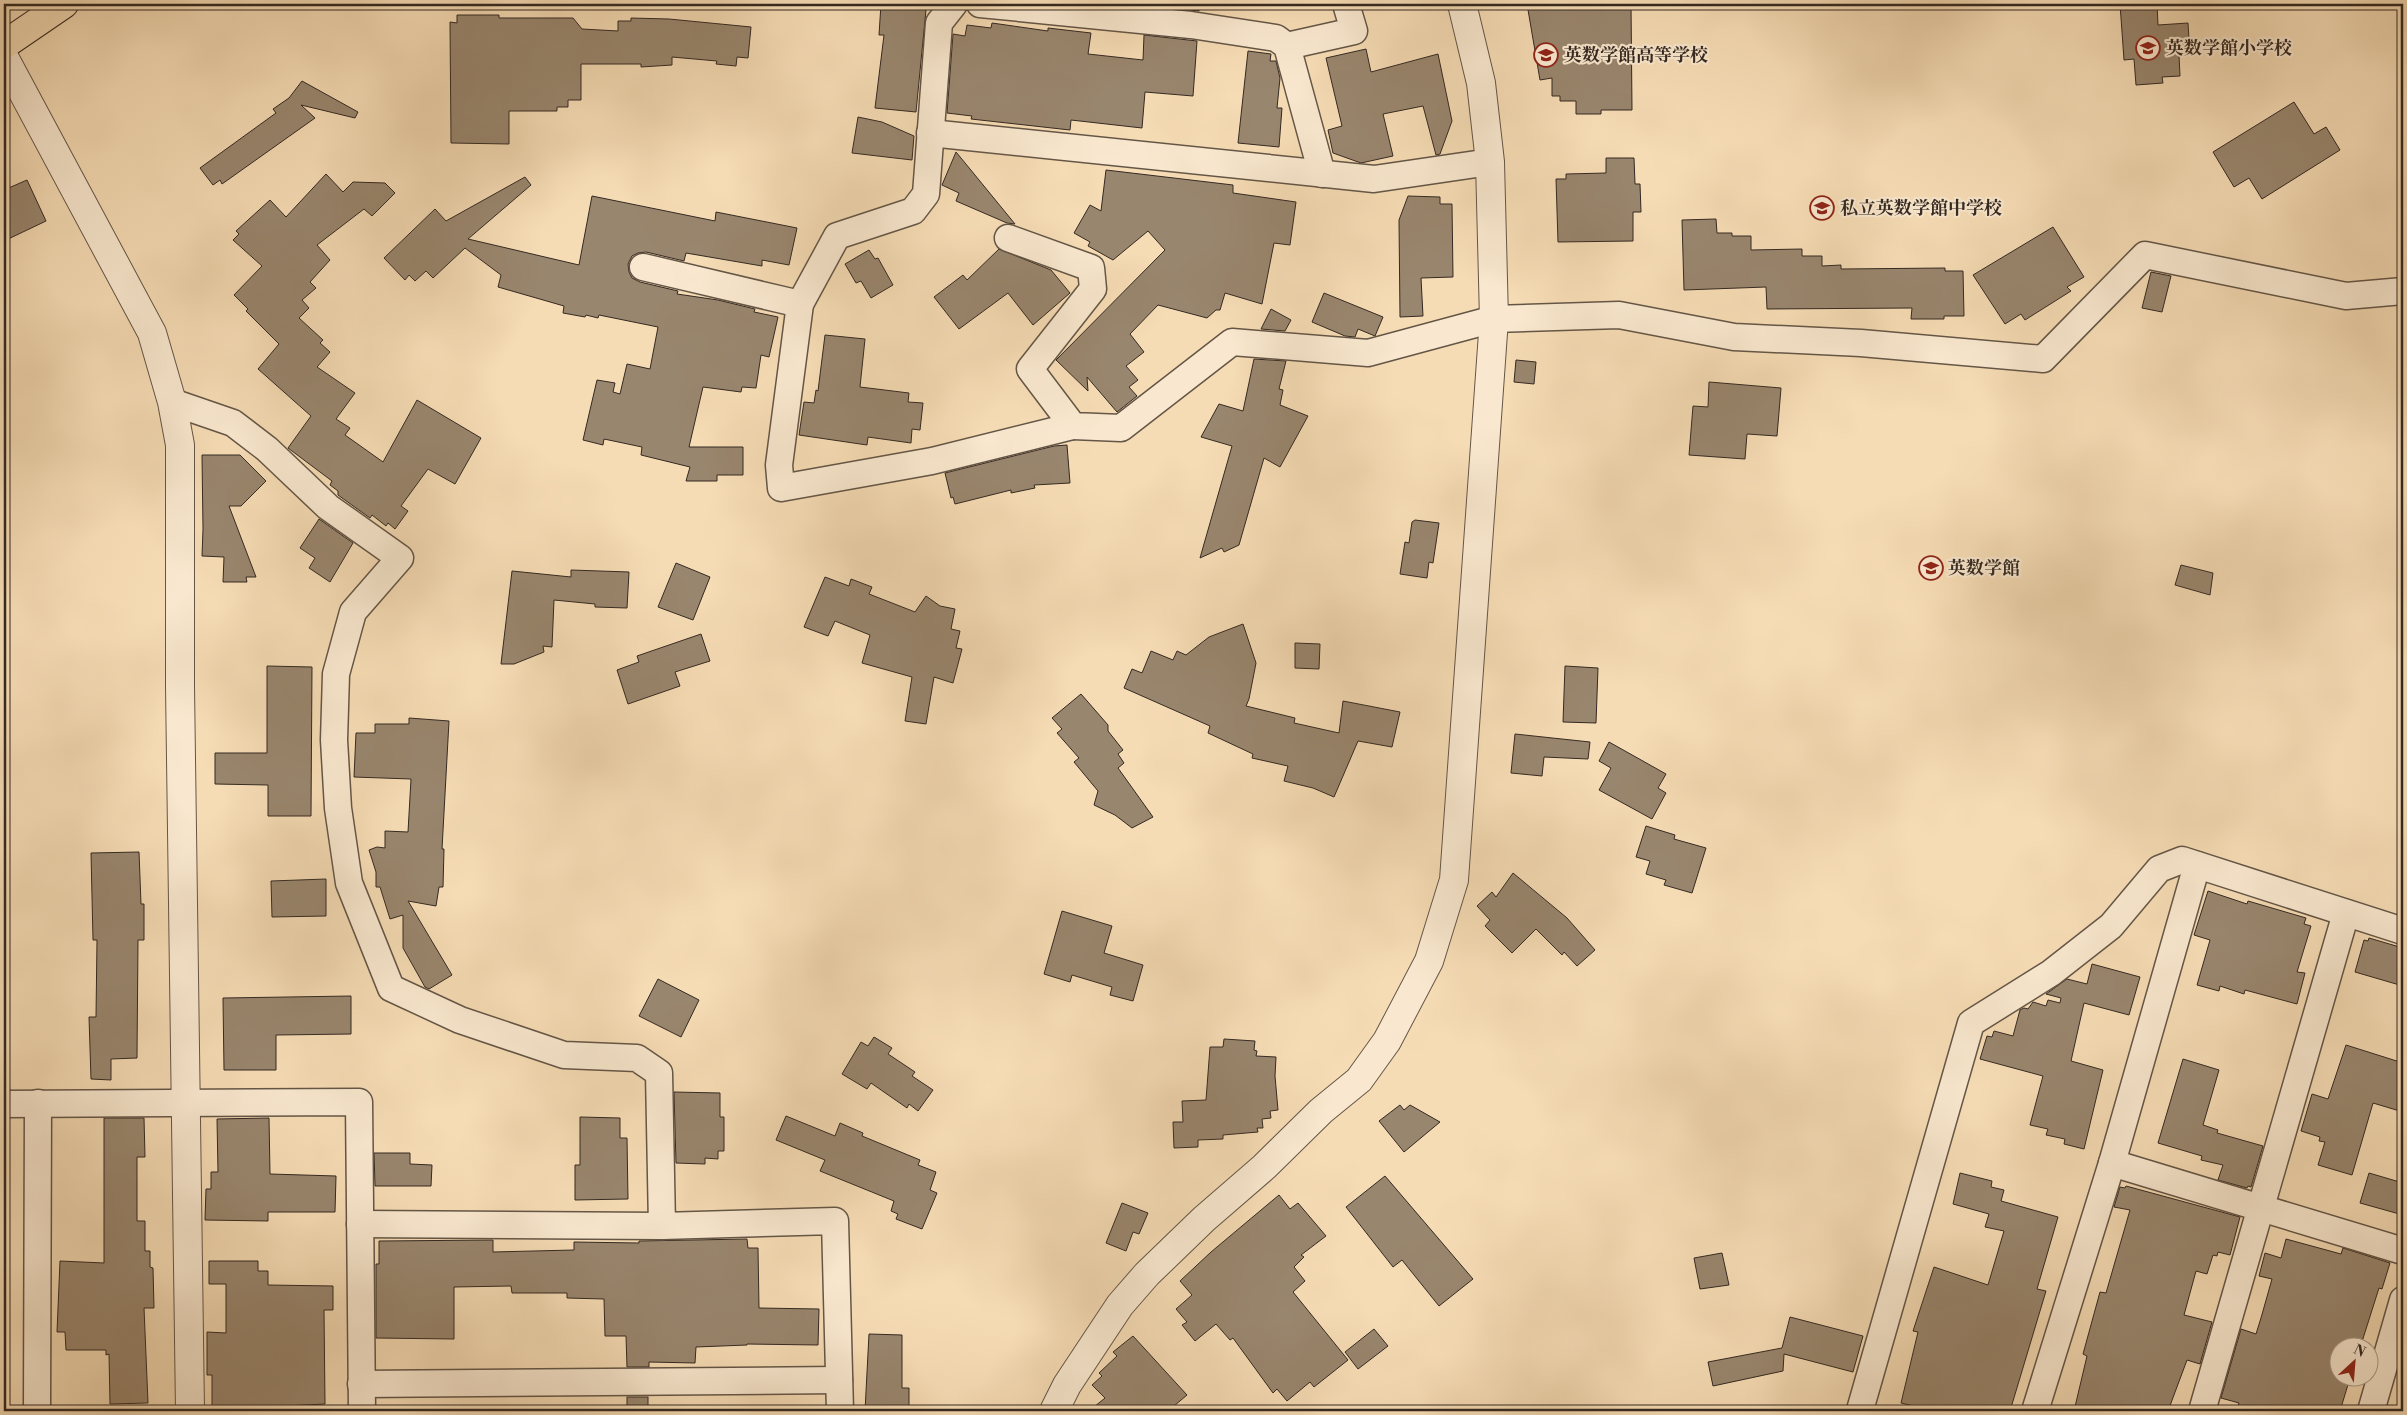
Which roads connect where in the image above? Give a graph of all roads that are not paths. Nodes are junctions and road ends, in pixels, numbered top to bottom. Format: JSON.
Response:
{"nodes":[{"id":1,"x":64,"y":4,"type":"edge"},
{"id":2,"x":954,"y":4,"type":"edge"},
{"id":3,"x":980,"y":4,"type":"edge"},
{"id":4,"x":1346,"y":4,"type":"edge"},
{"id":5,"x":1462,"y":4,"type":"edge"},
{"id":6,"x":1192,"y":14,"type":"edge"},
{"id":7,"x":4,"y":45,"type":"edge"},
{"id":8,"x":1287,"y":46,"type":"junction"},
{"id":9,"x":4,"y":57,"type":"edge"},
{"id":10,"x":930,"y":133,"type":"junction"},
{"id":11,"x":1490,"y":162,"type":"junction"},
{"id":12,"x":1322,"y":174,"type":"junction"},
{"id":13,"x":1008,"y":238,"type":"dead end"},
{"id":14,"x":643,"y":267,"type":"dead end"},
{"id":15,"x":2403,"y":291,"type":"edge"},
{"id":16,"x":800,"y":304,"type":"junction"},
{"id":17,"x":1494,"y":319,"type":"junction"},
{"id":18,"x":172,"y":402,"type":"junction"},
{"id":19,"x":1073,"y":426,"type":"junction"},
{"id":20,"x":2197,"y":865,"type":"junction"},
{"id":21,"x":2346,"y":914,"type":"junction"},
{"id":22,"x":2403,"y":931,"type":"edge"},
{"id":23,"x":187,"y":1102,"type":"junction"},
{"id":24,"x":38,"y":1103,"type":"junction"},
{"id":25,"x":4,"y":1104,"type":"edge"},
{"id":26,"x":2112,"y":1163,"type":"junction"},
{"id":27,"x":2261,"y":1207,"type":"junction"},
{"id":28,"x":360,"y":1224,"type":"junction"},
{"id":29,"x":662,"y":1226,"type":"junction"},
{"id":30,"x":2403,"y":1251,"type":"edge"},
{"id":31,"x":2403,"y":1300,"type":"edge"},
{"id":32,"x":839,"y":1380,"type":"junction"},
{"id":33,"x":361,"y":1384,"type":"junction"},
{"id":34,"x":37,"y":1411,"type":"edge"},
{"id":35,"x":190,"y":1411,"type":"edge"},
{"id":36,"x":362,"y":1411,"type":"edge"},
{"id":37,"x":840,"y":1411,"type":"edge"},
{"id":38,"x":1054,"y":1411,"type":"edge"},
{"id":39,"x":1861,"y":1411,"type":"edge"},
{"id":40,"x":2035,"y":1411,"type":"edge"},
{"id":41,"x":2202,"y":1411,"type":"edge"},
{"id":42,"x":2371,"y":1411,"type":"edge"}],
"edges":[{"from":1,"to":7,"type":"highway"},
{"from":2,"to":10,"type":"street"},
{"from":3,"to":6,"type":"street"},
{"from":4,"to":8,"type":"street"},
{"from":5,"to":11,"type":"street"},
{"from":6,"to":8,"type":"street"},
{"from":8,"to":12,"type":"street"},
{"from":9,"to":18,"type":"street"},
{"from":10,"to":12,"type":"street"},
{"from":10,"to":16,"type":"street"},
{"from":11,"to":12,"type":"street"},
{"from":11,"to":17,"type":"street"},
{"from":13,"to":19,"type":"street"},
{"from":14,"to":16,"type":"street"},
{"from":15,"to":17,"type":"street"},
{"from":16,"to":19,"type":"street"},
{"from":17,"to":19,"type":"street"},
{"from":17,"to":38,"type":"street"},
{"from":18,"to":23,"type":"street"},
{"from":18,"to":29,"type":"street"},
{"from":20,"to":21,"type":"street"},
{"from":20,"to":26,"type":"street"},
{"from":20,"to":39,"type":"street"},
{"from":21,"to":22,"type":"street"},
{"from":21,"to":27,"type":"street"},
{"from":23,"to":24,"type":"street"},
{"from":23,"to":28,"type":"street"},
{"from":23,"to":35,"type":"street"},
{"from":24,"to":25,"type":"street"},
{"from":24,"to":34,"type":"street"},
{"from":26,"to":27,"type":"street"},
{"from":26,"to":40,"type":"street"},
{"from":27,"to":30,"type":"street"},
{"from":27,"to":41,"type":"street"},
{"from":28,"to":29,"type":"street"},
{"from":28,"to":33,"type":"street"},
{"from":29,"to":32,"type":"street"},
{"from":31,"to":42,"type":"street"},
{"from":32,"to":33,"type":"street"},
{"from":32,"to":37,"type":"street"},
{"from":33,"to":36,"type":"street"}]}
